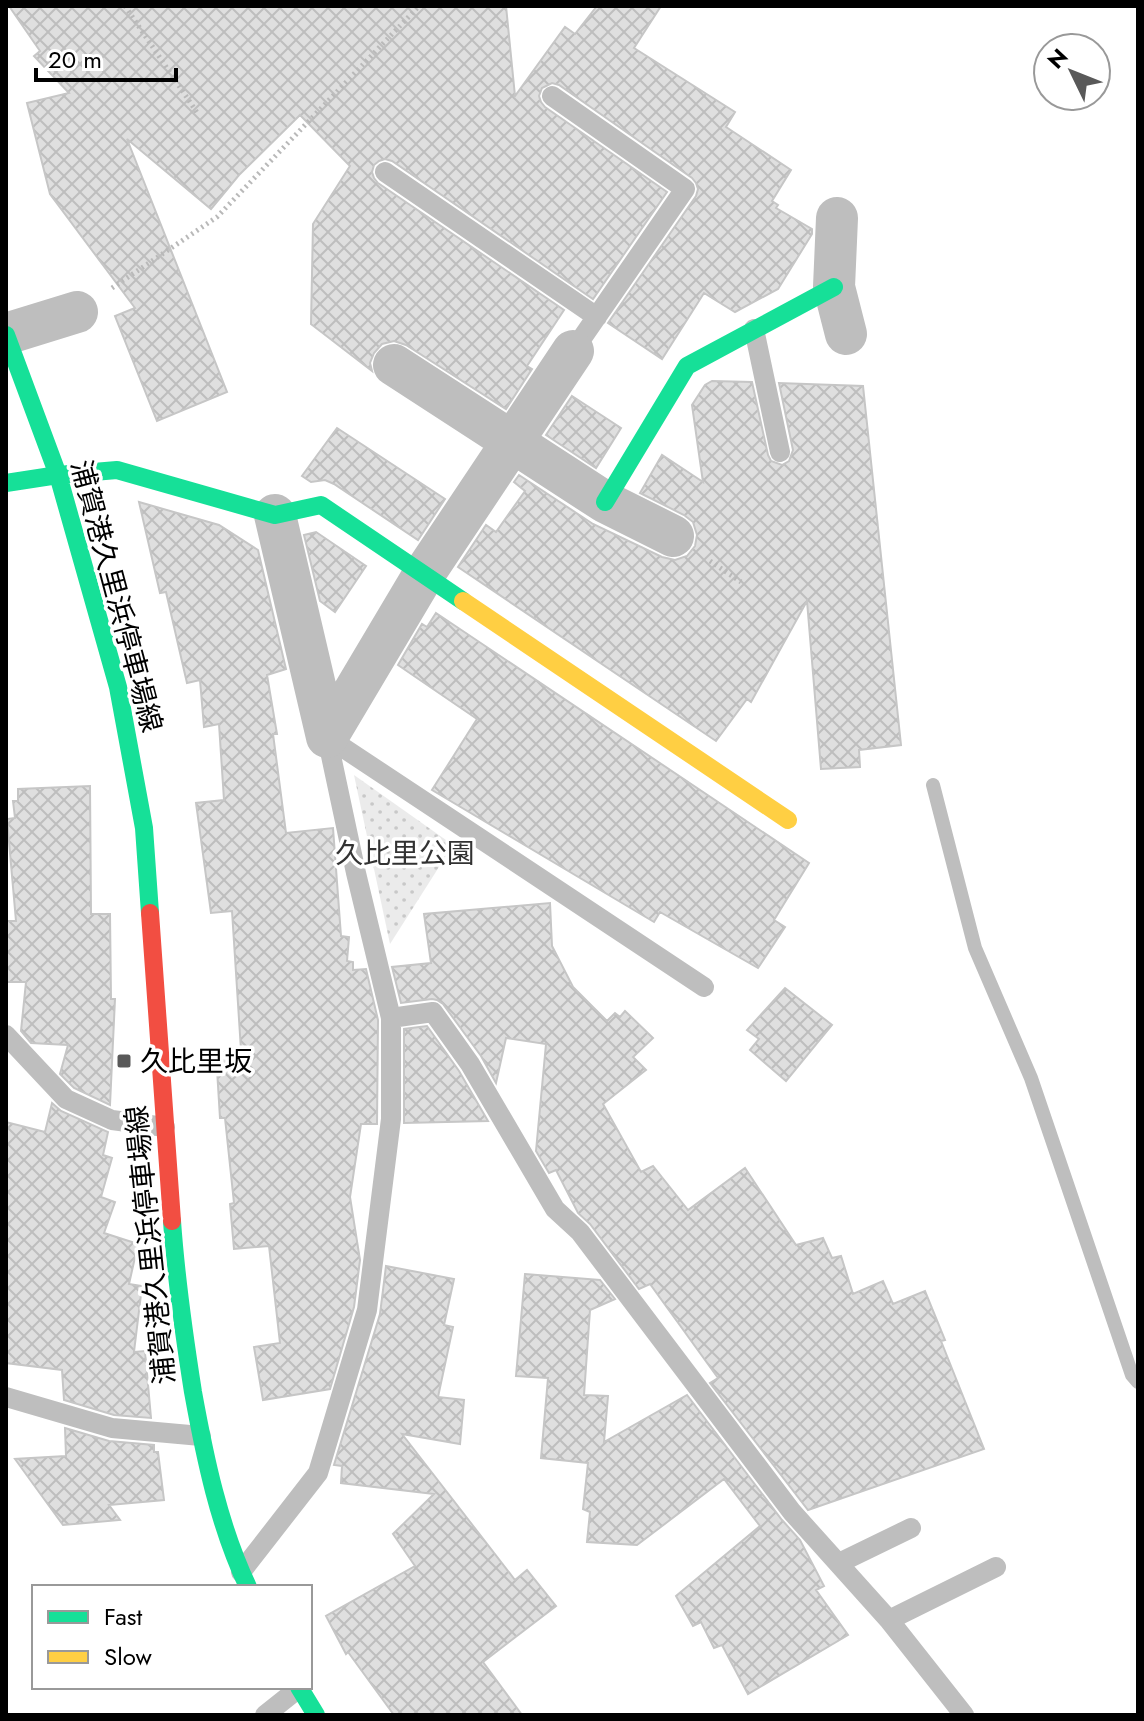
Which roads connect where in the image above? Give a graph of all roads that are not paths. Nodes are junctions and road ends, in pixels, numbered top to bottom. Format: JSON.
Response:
{"nodes":[{"id":1,"x":552,"y":96,"type":"dead end"},
{"id":2,"x":385,"y":172,"type":"dead end"},
{"id":3,"x":837,"y":218,"type":"dead end"},
{"id":4,"x":834,"y":287,"type":"junction"},
{"id":5,"x":77,"y":312,"type":"road end"},
{"id":6,"x":597,"y":317,"type":"junction"},
{"id":7,"x":754,"y":329,"type":"junction"},
{"id":8,"x":6,"y":334,"type":"edge"},
{"id":9,"x":846,"y":334,"type":"dead end"},
{"id":10,"x":573,"y":351,"type":"joint"},
{"id":11,"x":394,"y":365,"type":"dead end"},
{"id":12,"x":514,"y":441,"type":"junction"},
{"id":13,"x":780,"y":452,"type":"dead end"},
{"id":14,"x":58,"y":475,"type":"junction"},
{"id":15,"x":6,"y":483,"type":"edge"},
{"id":16,"x":605,"y":502,"type":"junction"},
{"id":17,"x":275,"y":515,"type":"junction"},
{"id":18,"x":673,"y":536,"type":"dead end"},
{"id":19,"x":424,"y":574,"type":"junction"},
{"id":20,"x":327,"y":737,"type":"junction"},
{"id":21,"x":788,"y":820,"type":"dead end"},
{"id":22,"x":704,"y":987,"type":"dead end"},
{"id":23,"x":391,"y":1018,"type":"junction"},
{"id":24,"x":6,"y":1035,"type":"edge"},
{"id":25,"x":165,"y":1127,"type":"junction"},
{"id":26,"x":6,"y":1397,"type":"edge"},
{"id":27,"x":201,"y":1436,"type":"junction"},
{"id":28,"x":911,"y":1528,"type":"dead end"},
{"id":29,"x":839,"y":1563,"type":"junction"},
{"id":30,"x":996,"y":1567,"type":"dead end"},
{"id":31,"x":244,"y":1579,"type":"edge"},
{"id":32,"x":889,"y":1620,"type":"junction"},
{"id":33,"x":298,"y":1689,"type":"edge"},
{"id":34,"x":300,"y":1689,"type":"edge"},
{"id":35,"x":265,"y":1715,"type":"edge"},
{"id":36,"x":316,"y":1715,"type":"edge"},
{"id":37,"x":964,"y":1715,"type":"edge"}],
"edges":[{"from":1,"to":6,"type":"lane"},
{"from":2,"to":6,"type":"lane"},
{"from":3,"to":4,"type":"street"},
{"from":4,"to":7,"type":"main road"},
{"from":4,"to":9,"type":"street"},
{"from":5,"to":8,"type":"street"},
{"from":6,"to":10,"type":"lane"},
{"from":7,"to":13,"type":"lane"},
{"from":7,"to":16,"type":"main road"},
{"from":8,"to":14,"type":"main road","name":"浦賀港久里浜停車場線"},
{"from":10,"to":12,"type":"street"},
{"from":11,"to":12,"type":"street"},
{"from":12,"to":16,"type":"street"},
{"from":12,"to":19,"type":"street"},
{"from":14,"to":15,"type":"main road"},
{"from":14,"to":17,"type":"main road"},
{"from":14,"to":25,"type":"main road","name":"浦賀港久里浜停車場線"},
{"from":16,"to":18,"type":"street"},
{"from":17,"to":19,"type":"main road"},
{"from":17,"to":20,"type":"street"},
{"from":19,"to":20,"type":"street"},
{"from":19,"to":21,"type":"main road"},
{"from":20,"to":22,"type":"lane"},
{"from":20,"to":23,"type":"lane"},
{"from":23,"to":29,"type":"lane"},
{"from":23,"to":31,"type":"lane"},
{"from":24,"to":25,"type":"lane"},
{"from":25,"to":27,"type":"main road","name":"浦賀港久里浜停車場線"},
{"from":26,"to":27,"type":"lane"},
{"from":27,"to":31,"type":"main road","name":"浦賀港久里浜停車場線"},
{"from":28,"to":29,"type":"lane"},
{"from":29,"to":32,"type":"lane"},
{"from":30,"to":32,"type":"lane"},
{"from":32,"to":37,"type":"lane"},
{"from":33,"to":35,"type":"lane"},
{"from":34,"to":36,"type":"main road"}]}
